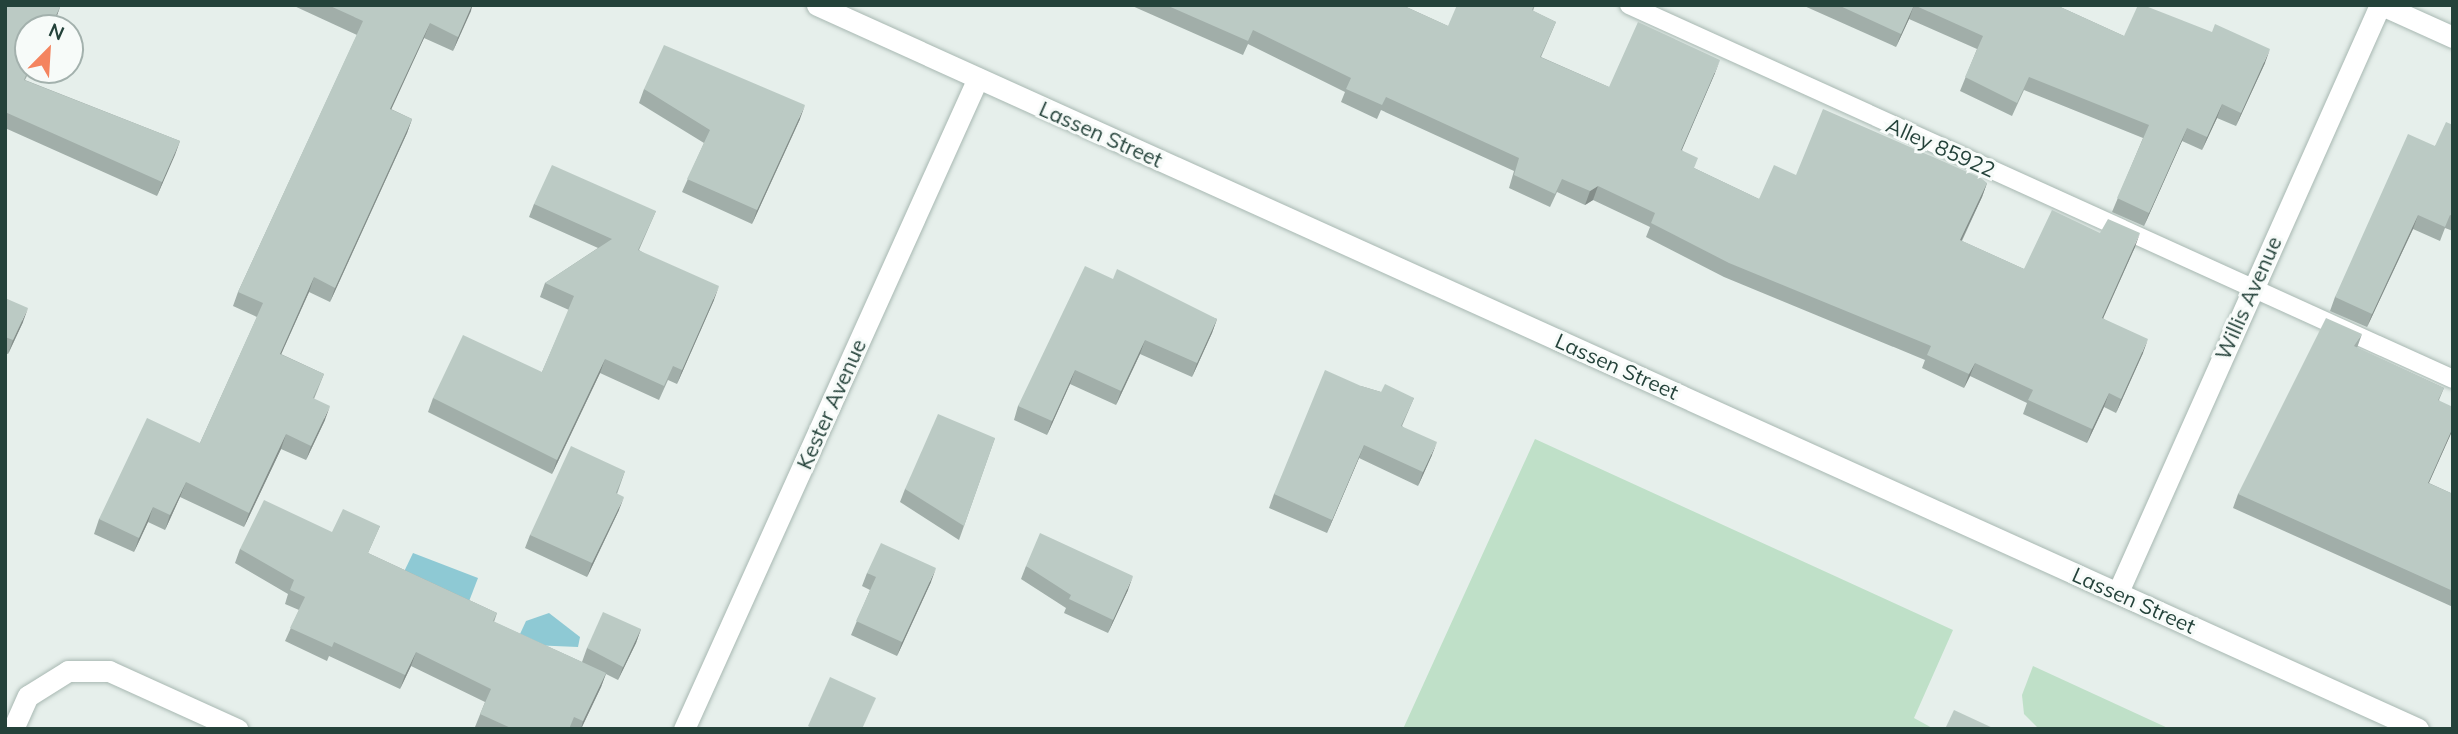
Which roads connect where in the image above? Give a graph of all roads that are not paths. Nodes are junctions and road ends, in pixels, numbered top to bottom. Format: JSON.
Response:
{"nodes":[{"id":1,"x":817,"y":5,"type":"edge"},
{"id":2,"x":1629,"y":5,"type":"edge"},
{"id":3,"x":2381,"y":5,"type":"edge"},
{"id":4,"x":2453,"y":37,"type":"edge"},
{"id":5,"x":978,"y":78,"type":"junction"},
{"id":6,"x":2253,"y":289,"type":"junction"},
{"id":7,"x":2453,"y":379,"type":"edge"},
{"id":8,"x":2118,"y":592,"type":"junction"},
{"id":9,"x":13,"y":729,"type":"edge"},
{"id":10,"x":237,"y":729,"type":"edge"},
{"id":11,"x":684,"y":729,"type":"edge"},
{"id":12,"x":2418,"y":729,"type":"edge"}],
"edges":[{"from":1,"to":5,"type":"main road","name":"Lassen Street"},
{"from":2,"to":6,"type":"lane","name":"Alley 85922"},
{"from":3,"to":4,"type":"main road"},
{"from":3,"to":6,"type":"main road","name":"Willis Avenue"},
{"from":5,"to":8,"type":"main road","name":"Lassen Street"},
{"from":5,"to":11,"type":"main road","name":"Kester Avenue"},
{"from":6,"to":7,"type":"lane","name":"Alley 85922"},
{"from":6,"to":8,"type":"main road","name":"Willis Avenue"},
{"from":8,"to":12,"type":"main road","name":"Lassen Street"},
{"from":9,"to":10,"type":"main road"}]}
